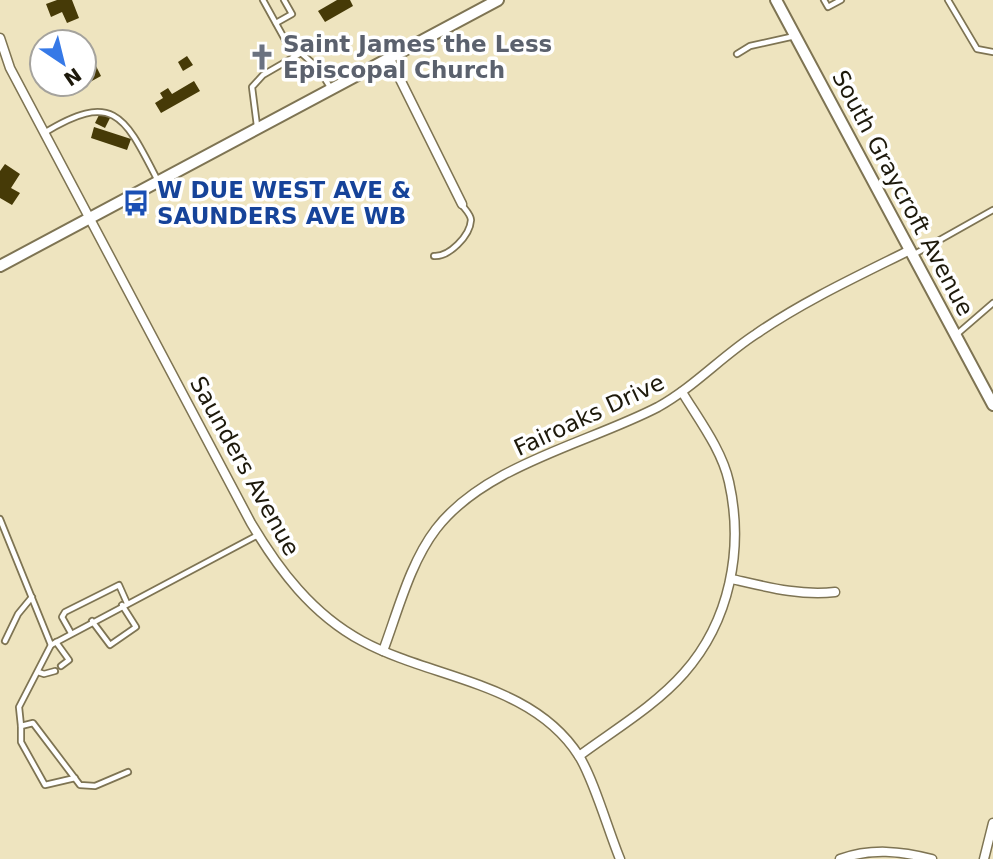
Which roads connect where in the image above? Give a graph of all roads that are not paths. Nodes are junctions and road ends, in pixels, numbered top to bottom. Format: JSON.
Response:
{"nodes":[{"id":1,"x":263,"y":0,"type":"edge"},
{"id":2,"x":284,"y":0,"type":"edge"},
{"id":3,"x":498,"y":0,"type":"edge"},
{"id":4,"x":776,"y":0,"type":"edge"},
{"id":5,"x":825,"y":0,"type":"edge"},
{"id":6,"x":841,"y":0,"type":"edge"},
{"id":7,"x":948,"y":0,"type":"edge"},
{"id":8,"x":480,"y":4,"type":"edge"},
{"id":9,"x":276,"y":23,"type":"junction"},
{"id":10,"x":795,"y":36,"type":"junction"},
{"id":11,"x":0,"y":38,"type":"edge"},
{"id":12,"x":993,"y":52,"type":"edge"},
{"id":13,"x":737,"y":54,"type":"dead end"},
{"id":14,"x":294,"y":56,"type":"junction"},
{"id":15,"x":389,"y":57,"type":"junction"},
{"id":16,"x":330,"y":88,"type":"junction"},
{"id":17,"x":257,"y":127,"type":"junction"},
{"id":18,"x":44,"y":132,"type":"junction"},
{"id":19,"x":157,"y":180,"type":"junction"},
{"id":20,"x":462,"y":204,"type":"joint"},
{"id":21,"x":993,"y":210,"type":"edge"},
{"id":22,"x":89,"y":216,"type":"junction"},
{"id":23,"x":911,"y":253,"type":"junction"},
{"id":24,"x":434,"y":256,"type":"dead end"},
{"id":25,"x":0,"y":266,"type":"edge"},
{"id":26,"x":993,"y":303,"type":"edge"},
{"id":27,"x":956,"y":335,"type":"junction"},
{"id":28,"x":682,"y":392,"type":"junction"},
{"id":29,"x":993,"y":405,"type":"edge"},
{"id":30,"x":0,"y":519,"type":"edge"},
{"id":31,"x":258,"y":535,"type":"junction"},
{"id":32,"x":732,"y":579,"type":"junction"},
{"id":33,"x":835,"y":592,"type":"dead end"},
{"id":34,"x":32,"y":597,"type":"junction"},
{"id":35,"x":124,"y":604,"type":"junction"},
{"id":36,"x":92,"y":621,"type":"junction"},
{"id":37,"x":71,"y":633,"type":"junction"},
{"id":38,"x":5,"y":641,"type":"dead end"},
{"id":39,"x":54,"y":644,"type":"junction"},
{"id":40,"x":383,"y":651,"type":"junction"},
{"id":41,"x":61,"y":666,"type":"dead end"},
{"id":42,"x":55,"y":671,"type":"dead end"},
{"id":43,"x":38,"y":672,"type":"junction"},
{"id":44,"x":22,"y":726,"type":"junction"},
{"id":45,"x":579,"y":756,"type":"junction"},
{"id":46,"x":128,"y":772,"type":"dead end"},
{"id":47,"x":75,"y":778,"type":"junction"},
{"id":48,"x":993,"y":823,"type":"edge"},
{"id":49,"x":620,"y":859,"type":"edge"},
{"id":50,"x":840,"y":859,"type":"edge"},
{"id":51,"x":932,"y":859,"type":"edge"},
{"id":52,"x":984,"y":859,"type":"edge"}],
"edges":[{"from":1,"to":9,"type":"lane"},
{"from":2,"to":9,"type":"lane"},
{"from":3,"to":8,"type":"main road"},
{"from":4,"to":10,"type":"main road","name":"South Graycroft Avenue"},
{"from":5,"to":6,"type":"lane"},
{"from":7,"to":12,"type":"lane"},
{"from":8,"to":15,"type":"main road"},
{"from":9,"to":14,"type":"lane"},
{"from":10,"to":13,"type":"lane"},
{"from":10,"to":23,"type":"main road","name":"South Graycroft Avenue"},
{"from":11,"to":18,"type":"street","name":"Saunders Avenue"},
{"from":14,"to":16,"type":"lane"},
{"from":14,"to":17,"type":"lane"},
{"from":15,"to":16,"type":"main road"},
{"from":15,"to":20,"type":"street"},
{"from":16,"to":17,"type":"main road"},
{"from":17,"to":19,"type":"main road"},
{"from":18,"to":19,"type":"lane"},
{"from":18,"to":22,"type":"street","name":"Saunders Avenue"},
{"from":19,"to":22,"type":"main road"},
{"from":20,"to":24,"type":"lane"},
{"from":21,"to":23,"type":"lane"},
{"from":22,"to":25,"type":"main road"},
{"from":22,"to":31,"type":"street","name":"Saunders Avenue"},
{"from":23,"to":27,"type":"main road","name":"South Graycroft Avenue"},
{"from":23,"to":28,"type":"street","name":"Fairoaks Drive"},
{"from":26,"to":27,"type":"lane"},
{"from":27,"to":29,"type":"main road","name":"South Graycroft Avenue"},
{"from":28,"to":32,"type":"street"},
{"from":28,"to":40,"type":"street","name":"Fairoaks Drive"},
{"from":30,"to":34,"type":"lane"},
{"from":31,"to":35,"type":"lane"},
{"from":31,"to":40,"type":"street","name":"Saunders Avenue"},
{"from":32,"to":33,"type":"street"},
{"from":32,"to":45,"type":"street"},
{"from":34,"to":38,"type":"lane"},
{"from":34,"to":39,"type":"lane"},
{"from":35,"to":36,"type":"lane"},
{"from":35,"to":36,"type":"lane"},
{"from":35,"to":37,"type":"lane"},
{"from":36,"to":37,"type":"lane"},
{"from":37,"to":39,"type":"lane"},
{"from":39,"to":41,"type":"lane"},
{"from":39,"to":43,"type":"lane"},
{"from":40,"to":45,"type":"street","name":"Saunders Avenue"},
{"from":42,"to":43,"type":"lane"},
{"from":43,"to":44,"type":"lane"},
{"from":44,"to":47,"type":"lane"},
{"from":44,"to":47,"type":"lane"},
{"from":45,"to":49,"type":"street","name":"Saunders Avenue"},
{"from":46,"to":47,"type":"lane"},
{"from":48,"to":52,"type":"street"},
{"from":50,"to":51,"type":"street"}]}
